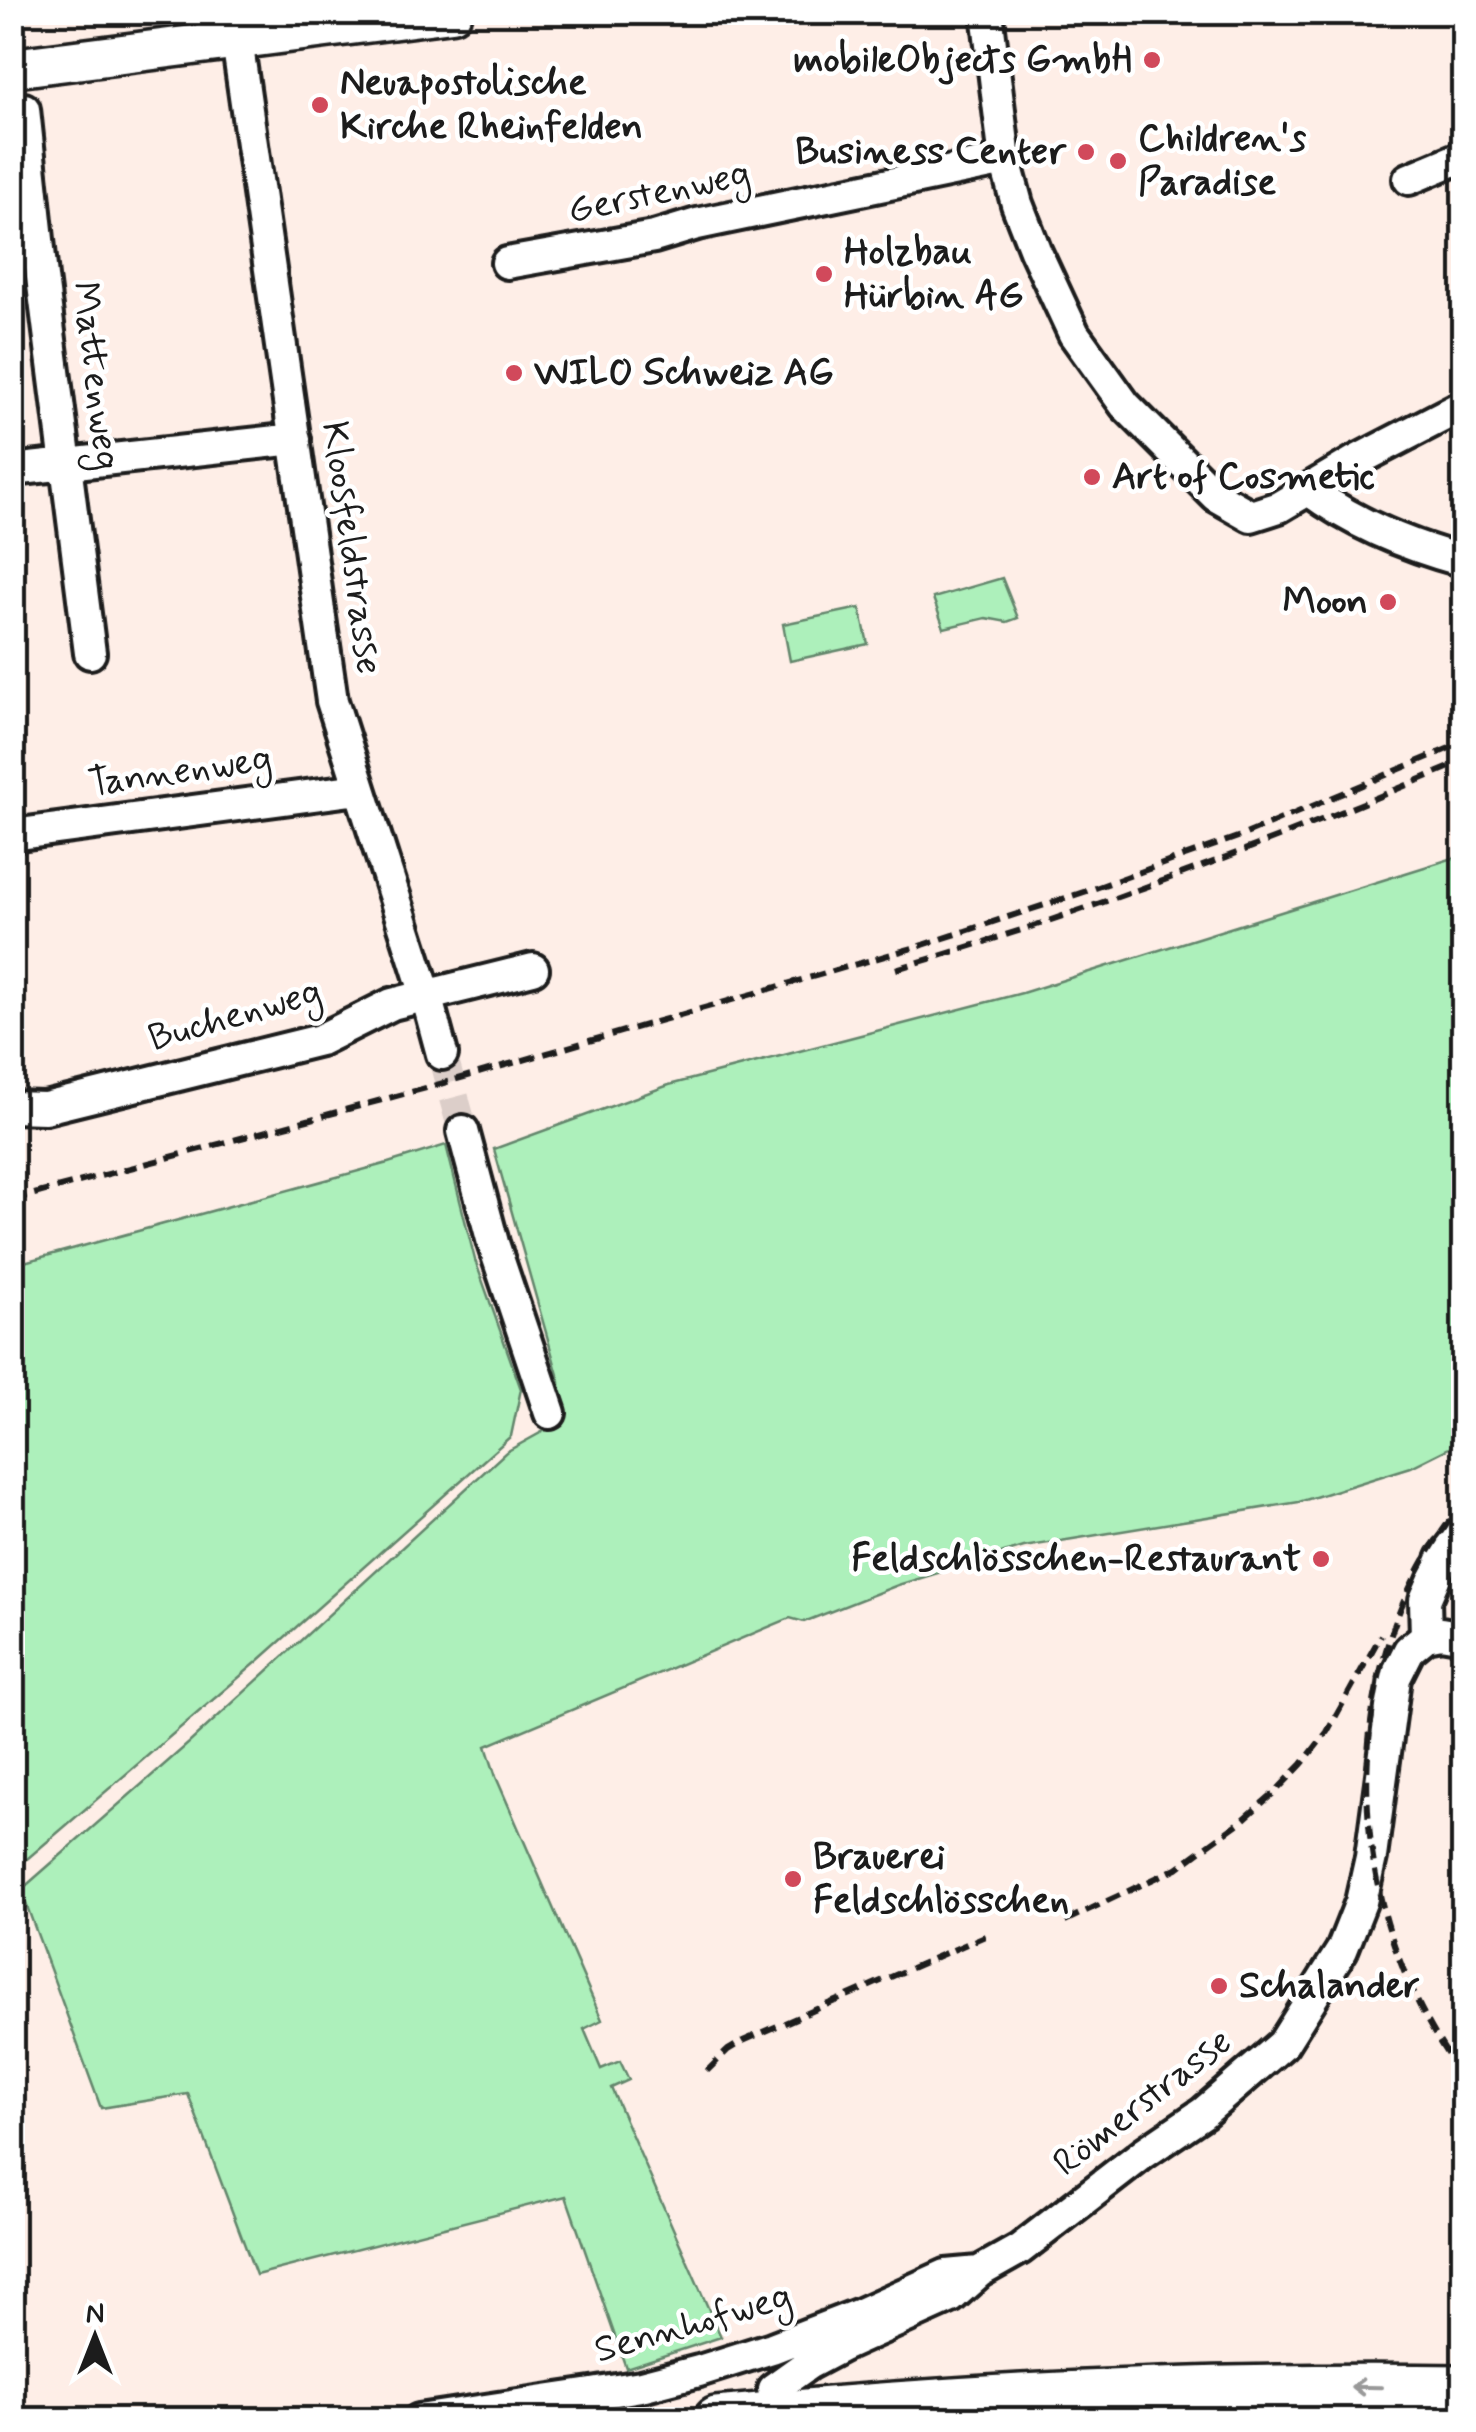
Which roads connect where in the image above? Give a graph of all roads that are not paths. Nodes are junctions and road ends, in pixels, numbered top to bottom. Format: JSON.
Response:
{"nodes":[{"id":1,"x":452,"y":12,"type":"edge"},
{"id":2,"x":986,"y":12,"type":"edge"},
{"id":3,"x":237,"y":40,"type":"junction"},
{"id":4,"x":12,"y":68,"type":"edge"},
{"id":5,"x":24,"y":109,"type":"dead end"},
{"id":6,"x":1464,"y":156,"type":"edge"},
{"id":7,"x":1005,"y":160,"type":"junction"},
{"id":8,"x":1409,"y":178,"type":"dead end"},
{"id":9,"x":506,"y":263,"type":"dead end"},
{"id":10,"x":27,"y":279,"type":"edge"},
{"id":11,"x":1464,"y":405,"type":"edge"},
{"id":12,"x":295,"y":438,"type":"junction"},
{"id":13,"x":65,"y":464,"type":"junction"},
{"id":14,"x":12,"y":470,"type":"edge"},
{"id":15,"x":1308,"y":490,"type":"junction"},
{"id":16,"x":1464,"y":562,"type":"edge"},
{"id":17,"x":90,"y":653,"type":"dead end"},
{"id":18,"x":358,"y":789,"type":"junction"},
{"id":19,"x":12,"y":836,"type":"edge"},
{"id":20,"x":533,"y":970,"type":"dead end"},
{"id":21,"x":426,"y":996,"type":"junction"},
{"id":22,"x":442,"y":1054,"type":"tunnel mouth"},
{"id":23,"x":12,"y":1107,"type":"edge"},
{"id":24,"x":463,"y":1130,"type":"tunnel mouth"},
{"id":25,"x":550,"y":1413,"type":"dead end"},
{"id":26,"x":1464,"y":1531,"type":"edge"},
{"id":27,"x":1426,"y":1636,"type":"junction"},
{"id":28,"x":1464,"y":1637,"type":"edge"},
{"id":29,"x":979,"y":2272,"type":"junction"},
{"id":30,"x":1464,"y":2388,"type":"edge"},
{"id":31,"x":773,"y":2389,"type":"dead end"},
{"id":32,"x":419,"y":2420,"type":"edge"},
{"id":33,"x":717,"y":2420,"type":"edge"}],
"edges":[{"from":1,"to":3,"type":"main road"},
{"from":2,"to":7,"type":"street"},
{"from":3,"to":4,"type":"main road"},
{"from":3,"to":12,"type":"street","name":"Kloosfeldstrasse"},
{"from":5,"to":10,"type":"street","name":"Mattenweg"},
{"from":6,"to":8,"type":"street"},
{"from":7,"to":9,"type":"street","name":"Gerstenweg"},
{"from":7,"to":15,"type":"street"},
{"from":10,"to":13,"type":"street","name":"Mattenweg"},
{"from":11,"to":15,"type":"street"},
{"from":12,"to":13,"type":"street"},
{"from":12,"to":18,"type":"street","name":"Kloosfeldstrasse"},
{"from":13,"to":14,"type":"street"},
{"from":13,"to":17,"type":"street","name":"Mattenweg"},
{"from":15,"to":16,"type":"street"},
{"from":18,"to":19,"type":"street","name":"Tannenweg"},
{"from":18,"to":21,"type":"street","name":"Kloosfeldstrasse"},
{"from":20,"to":21,"type":"street","name":"Buchenweg"},
{"from":21,"to":22,"type":"street","name":"Kloosfeldstrasse"},
{"from":21,"to":23,"type":"street","name":"Buchenweg"},
{"from":24,"to":25,"type":"street"},
{"from":26,"to":27,"type":"street"},
{"from":27,"to":28,"type":"street"},
{"from":27,"to":29,"type":"street","name":"Römerstrasse"},
{"from":29,"to":31,"type":"street","name":"Römerstrasse"},
{"from":29,"to":32,"type":"street","name":"Sennhofweg"},
{"from":30,"to":33,"type":"highway","one_way":true}]}
